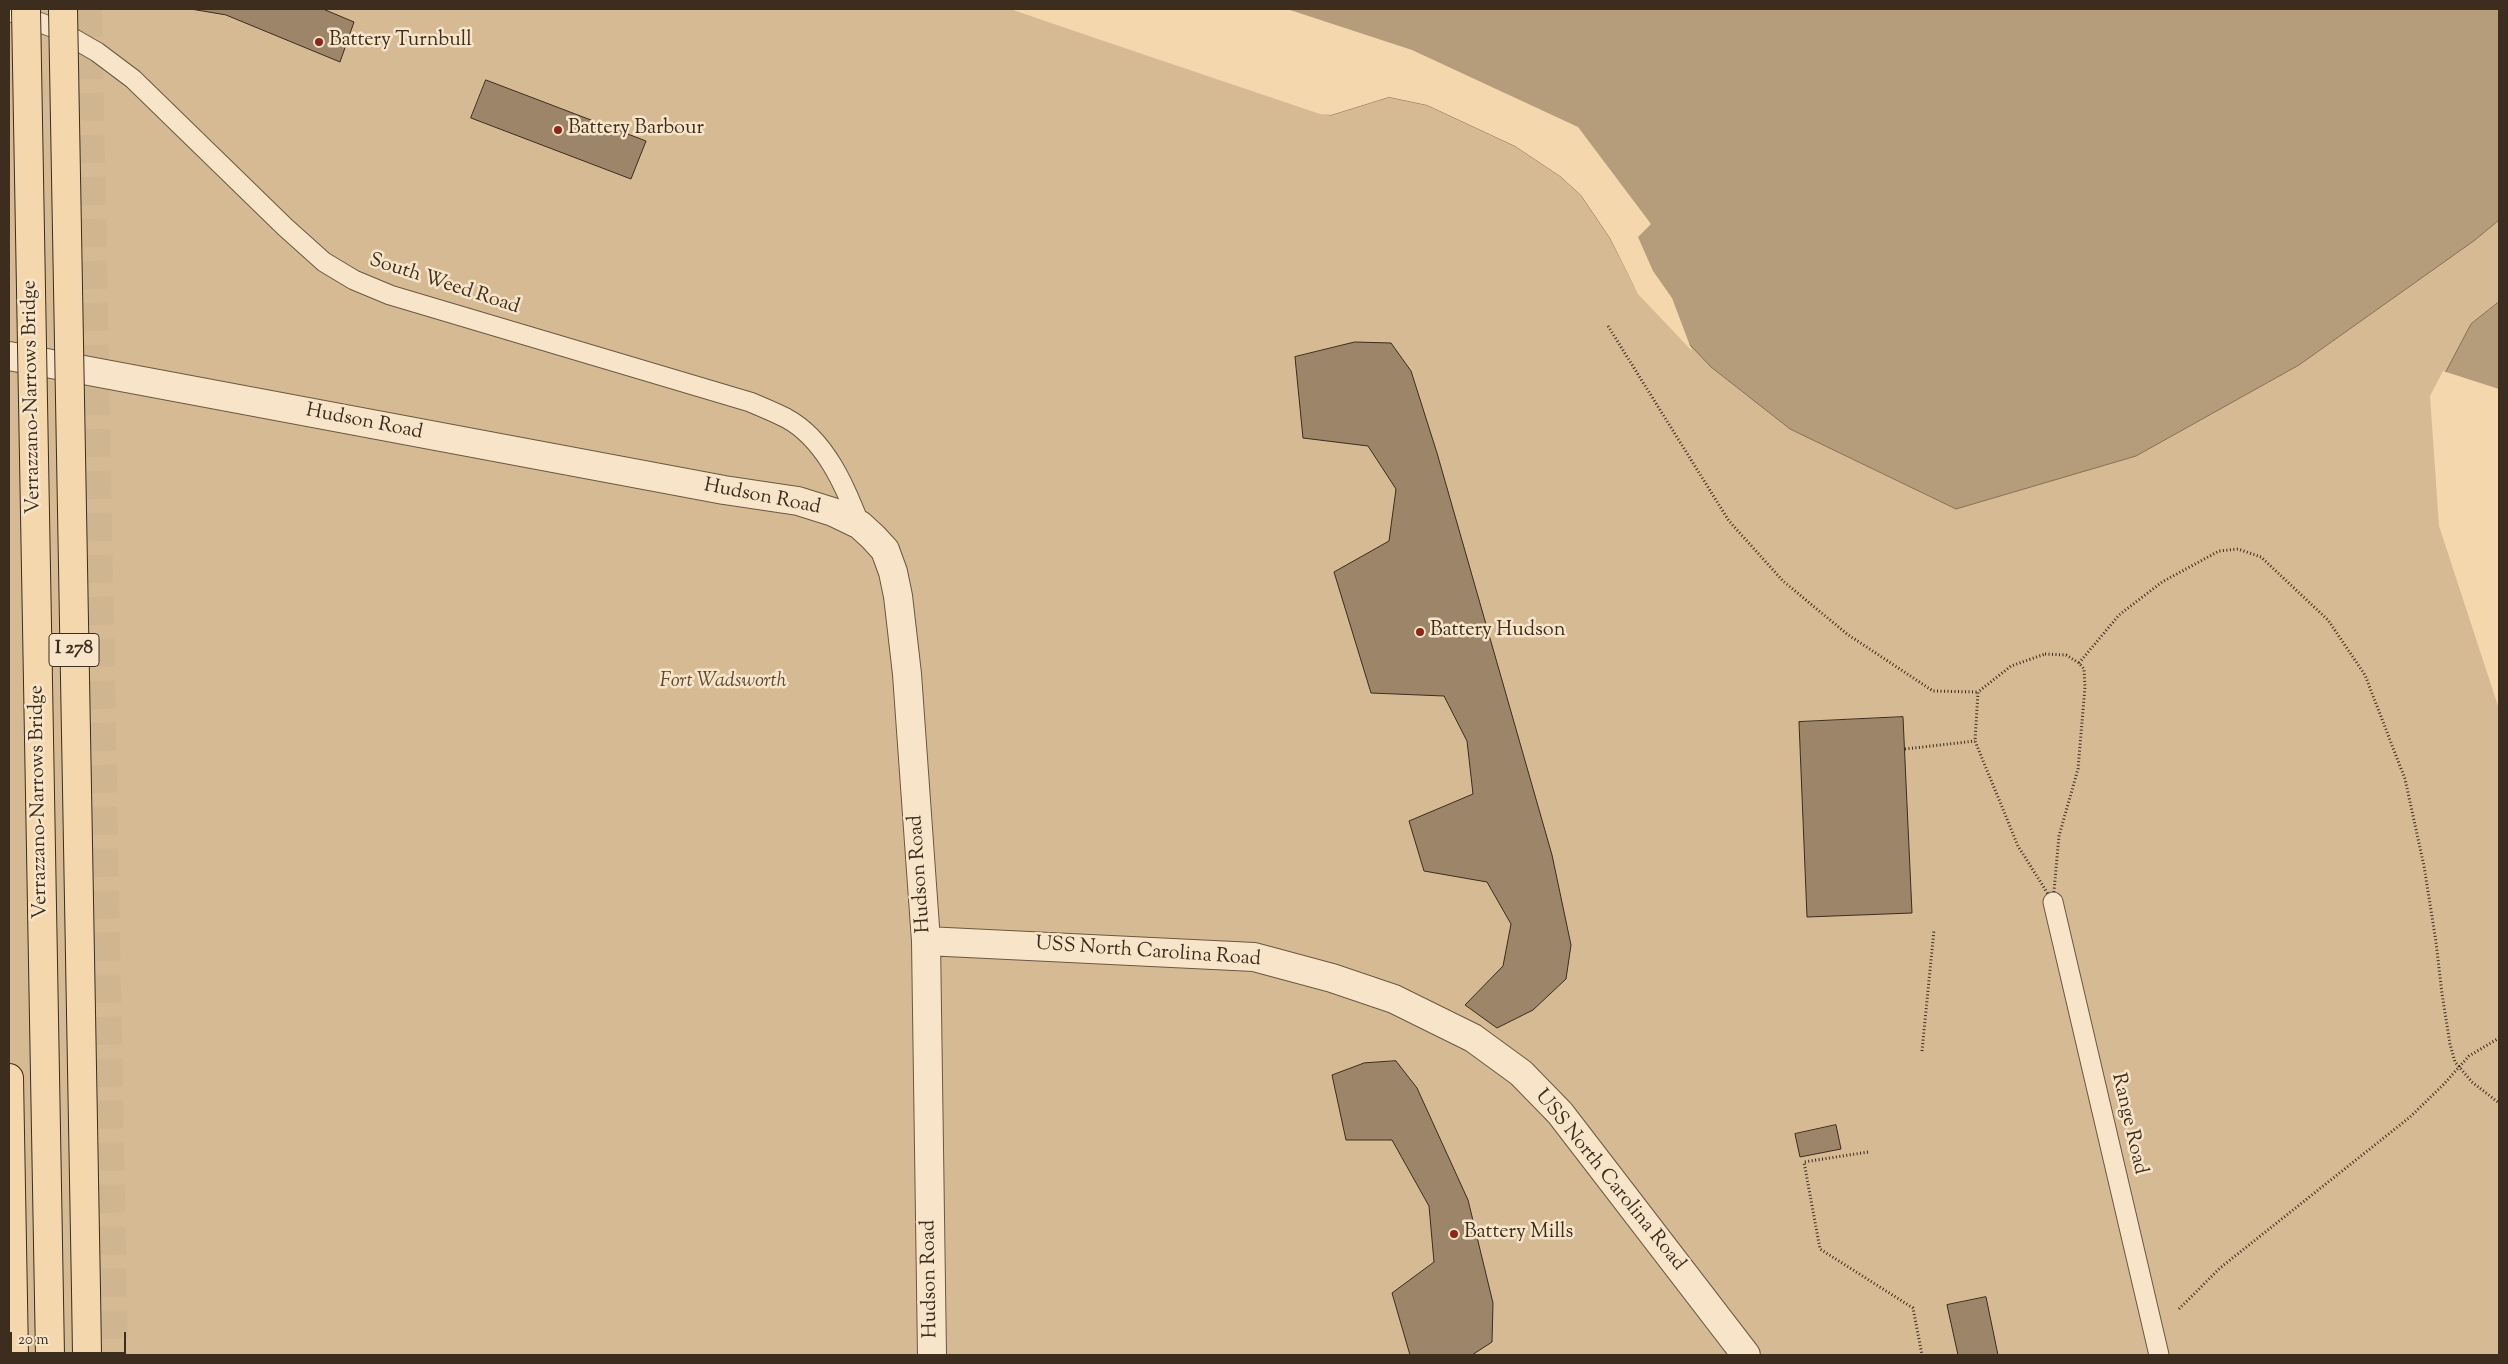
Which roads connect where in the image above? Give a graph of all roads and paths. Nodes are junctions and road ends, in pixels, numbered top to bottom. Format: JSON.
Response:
{"nodes":[{"id":1,"x":26,"y":9,"type":"edge"},
{"id":2,"x":63,"y":9,"type":"edge"},
{"id":3,"x":9,"y":11,"type":"edge"},
{"id":4,"x":1608,"y":326,"type":"dead end"},
{"id":5,"x":9,"y":356,"type":"edge"},
{"id":6,"x":860,"y":525,"type":"junction"},
{"id":7,"x":2078,"y":663,"type":"junction"},
{"id":8,"x":1978,"y":692,"type":"junction"},
{"id":9,"x":1975,"y":741,"type":"junction"},
{"id":10,"x":1905,"y":749,"type":"dead end"},
{"id":11,"x":2053,"y":902,"type":"junction"},
{"id":12,"x":1934,"y":930,"type":"dead end"},
{"id":13,"x":926,"y":941,"type":"junction"},
{"id":14,"x":2499,"y":1038,"type":"edge"},
{"id":15,"x":1922,"y":1052,"type":"dead end"},
{"id":16,"x":2459,"y":1067,"type":"junction"},
{"id":17,"x":9,"y":1078,"type":"edge"},
{"id":18,"x":2499,"y":1103,"type":"edge"},
{"id":19,"x":1868,"y":1152,"type":"dead end"},
{"id":20,"x":2154,"y":1334,"type":"junction"},
{"id":21,"x":14,"y":1355,"type":"edge"},
{"id":22,"x":50,"y":1355,"type":"edge"},
{"id":23,"x":87,"y":1355,"type":"edge"},
{"id":24,"x":932,"y":1355,"type":"edge"},
{"id":25,"x":1746,"y":1355,"type":"edge"},
{"id":26,"x":1922,"y":1355,"type":"edge"},
{"id":27,"x":2159,"y":1355,"type":"edge"}],
"edges":[{"from":1,"to":22,"type":"highway","name":"Verrazzano-Narrows Bridge","bridge":true},
{"from":2,"to":23,"type":"highway","name":"Verrazzano-Narrows Bridge","number":"I 278","bridge":true},
{"from":3,"to":6,"type":"lane","name":"South Weed Road"},
{"from":4,"to":8,"type":"path"},
{"from":5,"to":6,"type":"street","name":"Hudson Road"},
{"from":6,"to":13,"type":"street","name":"Hudson Road"},
{"from":7,"to":8,"type":"path"},
{"from":7,"to":11,"type":"path"},
{"from":7,"to":16,"type":"path"},
{"from":8,"to":9,"type":"path"},
{"from":9,"to":10,"type":"path"},
{"from":9,"to":11,"type":"path"},
{"from":11,"to":20,"type":"lane","name":"Range Road"},
{"from":12,"to":15,"type":"path"},
{"from":13,"to":24,"type":"street","name":"Hudson Road"},
{"from":13,"to":25,"type":"street","name":"USS North Carolina Road"},
{"from":14,"to":16,"type":"path"},
{"from":16,"to":18,"type":"path"},
{"from":16,"to":20,"type":"path"},
{"from":17,"to":21,"type":"highway"},
{"from":19,"to":26,"type":"path"},
{"from":20,"to":27,"type":"lane","name":"Range Road"}]}
